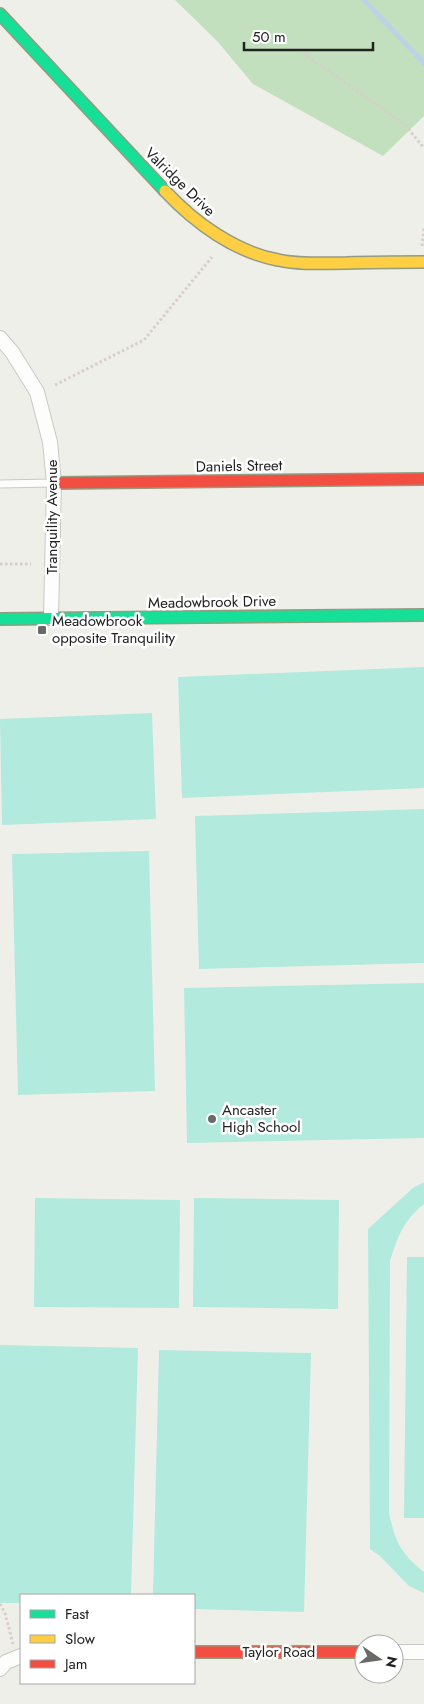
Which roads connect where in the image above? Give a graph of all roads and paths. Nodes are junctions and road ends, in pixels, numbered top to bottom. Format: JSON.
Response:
{"nodes":[{"id":1,"x":0,"y":14,"type":"edge"},
{"id":2,"x":295,"y":47,"type":"dead end"},
{"id":3,"x":424,"y":148,"type":"edge"},
{"id":4,"x":212,"y":257,"type":"dead end"},
{"id":5,"x":424,"y":262,"type":"edge"},
{"id":6,"x":0,"y":338,"type":"edge"},
{"id":7,"x":55,"y":385,"type":"dead end"},
{"id":8,"x":424,"y":479,"type":"edge"},
{"id":9,"x":54,"y":483,"type":"junction"},
{"id":10,"x":0,"y":484,"type":"edge"},
{"id":11,"x":0,"y":564,"type":"edge"},
{"id":12,"x":31,"y":564,"type":"dead end"},
{"id":13,"x":424,"y":614,"type":"edge"},
{"id":14,"x":51,"y":618,"type":"junction"},
{"id":15,"x":0,"y":619,"type":"edge"},
{"id":16,"x":0,"y":1604,"type":"edge"},
{"id":17,"x":195,"y":1652,"type":"edge"},
{"id":18,"x":354,"y":1652,"type":"edge"},
{"id":19,"x":404,"y":1652,"type":"edge"},
{"id":20,"x":424,"y":1652,"type":"edge"},
{"id":21,"x":17,"y":1657,"type":"edge"},
{"id":22,"x":0,"y":1669,"type":"edge"}],
"edges":[{"from":1,"to":5,"type":"street","name":"Valridge Drive"},
{"from":2,"to":3,"type":"path"},
{"from":4,"to":7,"type":"path"},
{"from":6,"to":9,"type":"street","name":"Tranquility Avenue"},
{"from":8,"to":9,"type":"street","name":"Daniels Street"},
{"from":9,"to":10,"type":"lane"},
{"from":9,"to":14,"type":"street","name":"Tranquility Avenue"},
{"from":11,"to":12,"type":"path"},
{"from":13,"to":14,"type":"street","name":"Meadowbrook Drive"},
{"from":14,"to":15,"type":"street","name":"Meadowbrook Drive"},
{"from":16,"to":21,"type":"path"},
{"from":17,"to":18,"type":"street","name":"Taylor Road"},
{"from":19,"to":20,"type":"street"},
{"from":21,"to":22,"type":"street"}]}
